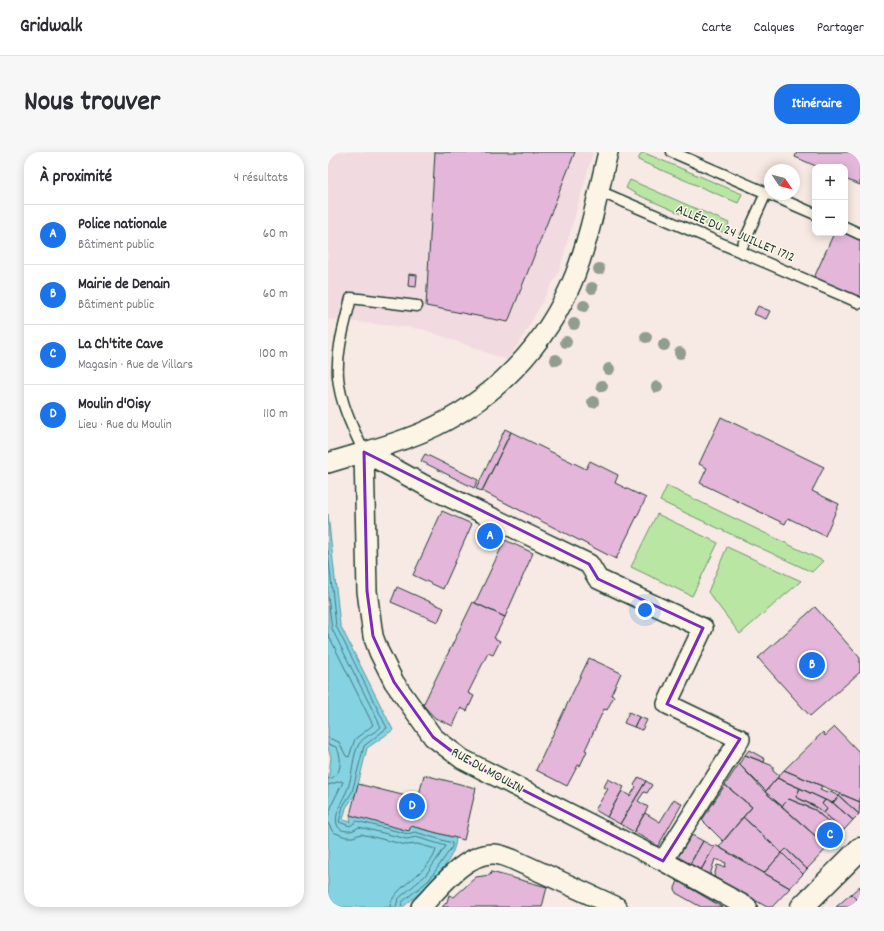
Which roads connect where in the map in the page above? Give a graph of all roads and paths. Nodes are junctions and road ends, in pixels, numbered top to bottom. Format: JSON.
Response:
{"nodes":[{"id":1,"x":608,"y":152,"type":"edge"},
{"id":2,"x":672,"y":152,"type":"edge"},
{"id":3,"x":598,"y":190,"type":"junction"},
{"id":4,"x":764,"y":192,"type":"edge"},
{"id":5,"x":764,"y":197,"type":"edge"},
{"id":6,"x":782,"y":200,"type":"edge"},
{"id":7,"x":812,"y":213,"type":"edge"},
{"id":8,"x":848,"y":228,"type":"edge"},
{"id":9,"x":860,"y":234,"type":"edge"},
{"id":10,"x":740,"y":251,"type":"junction"},
{"id":11,"x":860,"y":303,"type":"edge"},
{"id":12,"x":417,"y":306,"type":"dead end"},
{"id":13,"x":364,"y":452,"type":"junction"},
{"id":14,"x":330,"y":462,"type":"edge"},
{"id":15,"x":860,"y":849,"type":"edge"},
{"id":16,"x":663,"y":861,"type":"junction"},
{"id":17,"x":421,"y":907,"type":"edge"},
{"id":18,"x":617,"y":907,"type":"edge"},
{"id":19,"x":747,"y":907,"type":"edge"},
{"id":20,"x":802,"y":907,"type":"edge"}],
"edges":[{"from":1,"to":3,"type":"street"},
{"from":2,"to":4,"type":"lane"},
{"from":3,"to":10,"type":"lane","name":"ALLÉE DU 24 JUILLET 1712"},
{"from":3,"to":13,"type":"street"},
{"from":5,"to":10,"type":"lane"},
{"from":6,"to":7,"type":"lane"},
{"from":8,"to":9,"type":"lane"},
{"from":10,"to":11,"type":"lane","name":"ALLÉE DU 24 JUILLET 1712"},
{"from":12,"to":13,"type":"lane"},
{"from":13,"to":14,"type":"street"},
{"from":13,"to":16,"type":"street","name":"RUE DU MOULIN"},
{"from":13,"to":16,"type":"street"},
{"from":15,"to":20,"type":"street"},
{"from":16,"to":19,"type":"street","name":"RUE DU MOULIN"},
{"from":17,"to":18,"type":"street"}]}
